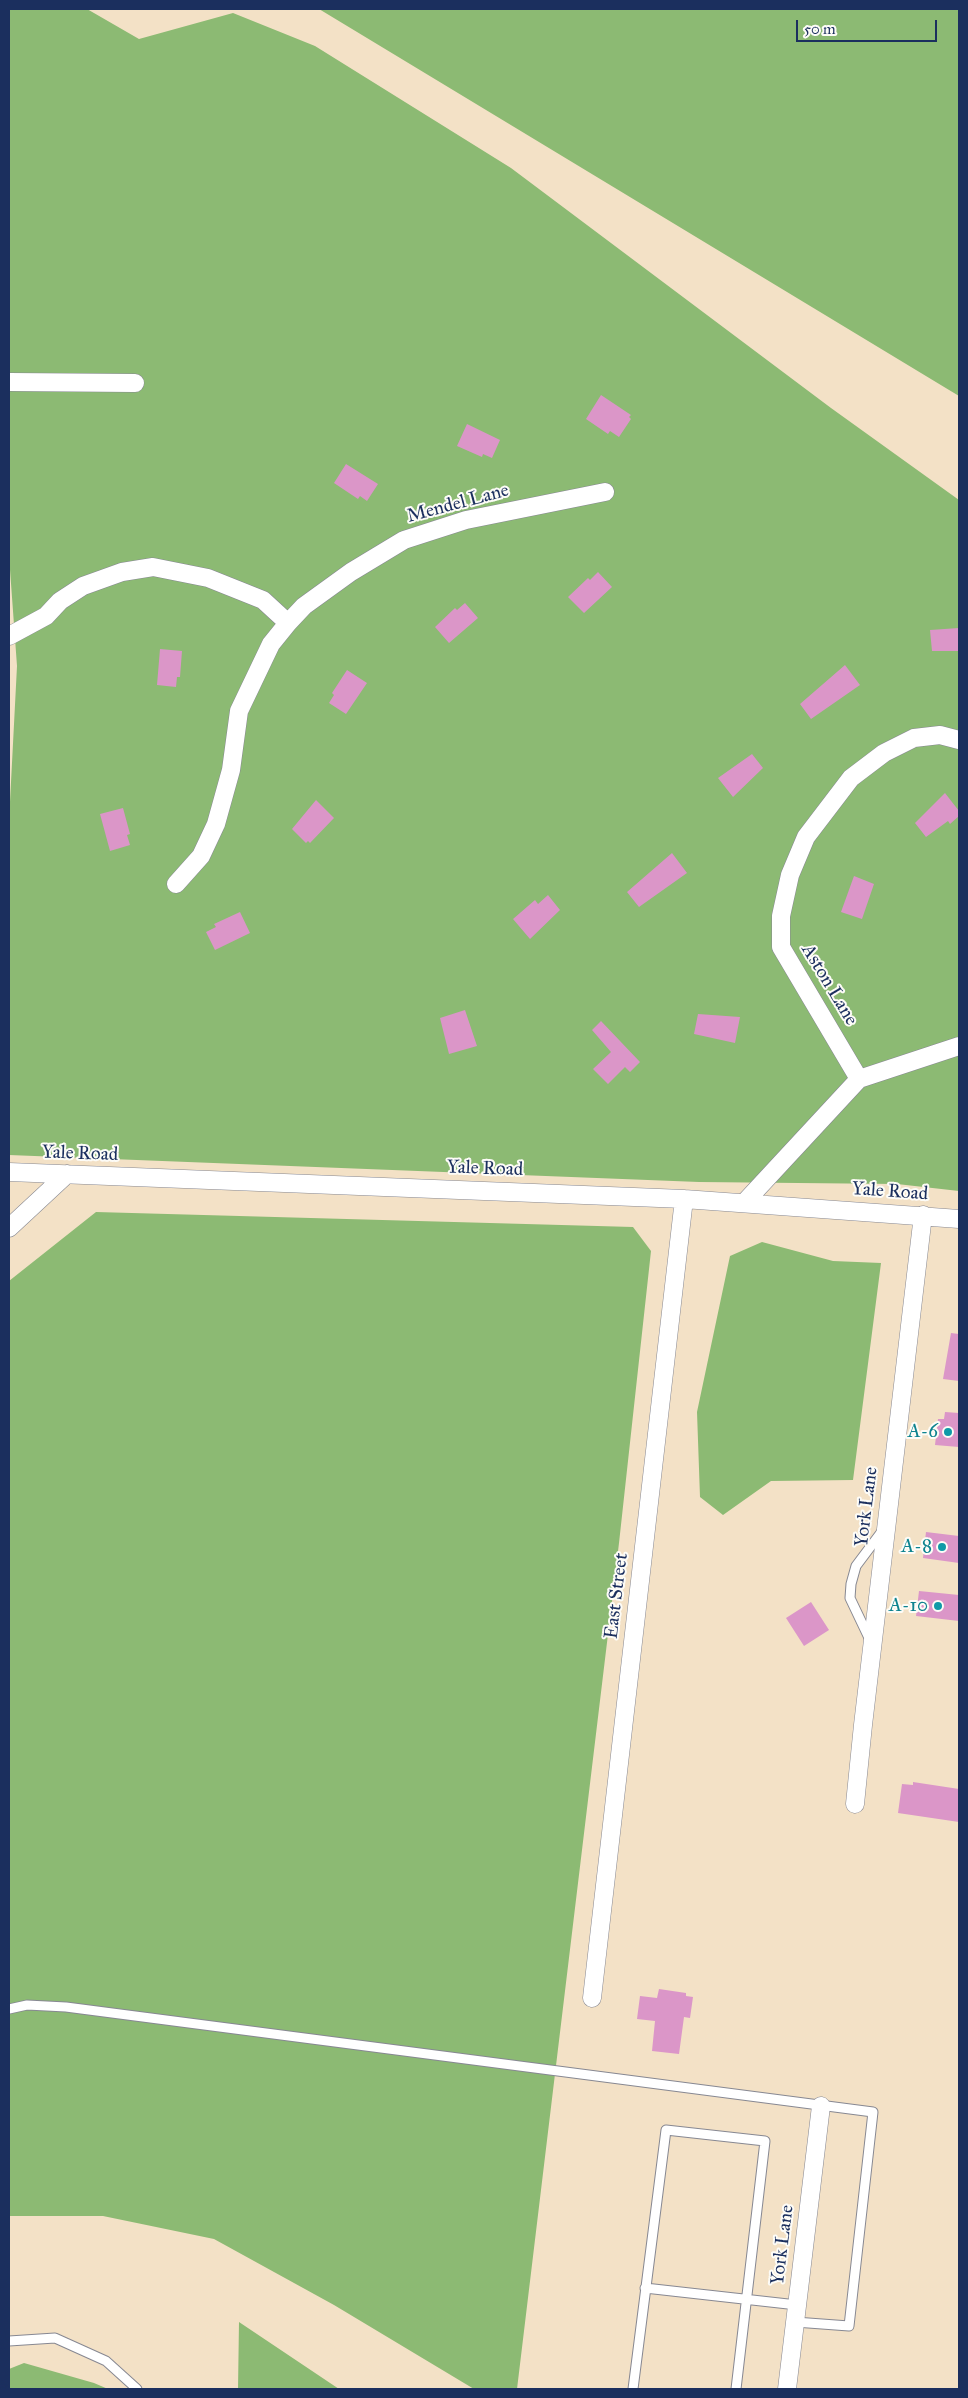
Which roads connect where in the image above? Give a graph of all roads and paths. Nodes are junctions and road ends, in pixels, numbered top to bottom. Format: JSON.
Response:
{"nodes":[{"id":1,"x":9,"y":382,"type":"edge"},
{"id":2,"x":134,"y":383,"type":"dead end"},
{"id":3,"x":605,"y":492,"type":"dead end"},
{"id":4,"x":288,"y":623,"type":"junction"},
{"id":5,"x":9,"y":636,"type":"edge"},
{"id":6,"x":959,"y":740,"type":"edge"},
{"id":7,"x":176,"y":884,"type":"dead end"},
{"id":8,"x":959,"y":1046,"type":"edge"},
{"id":9,"x":859,"y":1079,"type":"junction"},
{"id":10,"x":9,"y":1172,"type":"edge"},
{"id":11,"x":67,"y":1174,"type":"junction"},
{"id":12,"x":684,"y":1199,"type":"junction"},
{"id":13,"x":744,"y":1203,"type":"junction"},
{"id":14,"x":923,"y":1215,"type":"junction"},
{"id":15,"x":959,"y":1219,"type":"edge"},
{"id":16,"x":9,"y":1228,"type":"edge"},
{"id":17,"x":886,"y":1526,"type":"junction"},
{"id":18,"x":872,"y":1644,"type":"junction"},
{"id":19,"x":856,"y":1804,"type":"dead end"},
{"id":20,"x":592,"y":1998,"type":"dead end"},
{"id":21,"x":9,"y":2008,"type":"edge"},
{"id":22,"x":821,"y":2106,"type":"junction"},
{"id":23,"x":645,"y":2288,"type":"junction"},
{"id":24,"x":747,"y":2299,"type":"junction"},
{"id":25,"x":796,"y":2313,"type":"junction"},
{"id":26,"x":9,"y":2340,"type":"edge"},
{"id":27,"x":137,"y":2389,"type":"edge"},
{"id":28,"x":633,"y":2389,"type":"edge"},
{"id":29,"x":736,"y":2389,"type":"edge"},
{"id":30,"x":788,"y":2389,"type":"edge"}],
"edges":[{"from":1,"to":2,"type":"street"},
{"from":3,"to":4,"type":"street","name":"Mendel Lane"},
{"from":4,"to":5,"type":"street"},
{"from":4,"to":7,"type":"street","name":"Mendel Lane"},
{"from":6,"to":9,"type":"street","name":"Aston Lane"},
{"from":8,"to":9,"type":"street"},
{"from":9,"to":13,"type":"street"},
{"from":10,"to":11,"type":"street","name":"Yale Road"},
{"from":11,"to":12,"type":"street","name":"Yale Road"},
{"from":11,"to":16,"type":"street"},
{"from":12,"to":13,"type":"street","name":"Yale Road"},
{"from":12,"to":20,"type":"street","name":"East Street"},
{"from":13,"to":14,"type":"street","name":"Yale Road"},
{"from":14,"to":15,"type":"street","name":"Yale Road"},
{"from":14,"to":17,"type":"street","name":"York Lane"},
{"from":17,"to":18,"type":"street","name":"York Lane"},
{"from":17,"to":18,"type":"lane"},
{"from":18,"to":19,"type":"street","name":"York Lane"},
{"from":21,"to":22,"type":"lane"},
{"from":22,"to":25,"type":"street","name":"York Lane"},
{"from":22,"to":25,"type":"lane"},
{"from":23,"to":24,"type":"lane"},
{"from":23,"to":24,"type":"lane"},
{"from":23,"to":28,"type":"lane"},
{"from":24,"to":25,"type":"lane"},
{"from":24,"to":29,"type":"lane"},
{"from":25,"to":30,"type":"street","name":"York Lane"},
{"from":26,"to":27,"type":"lane"}]}
